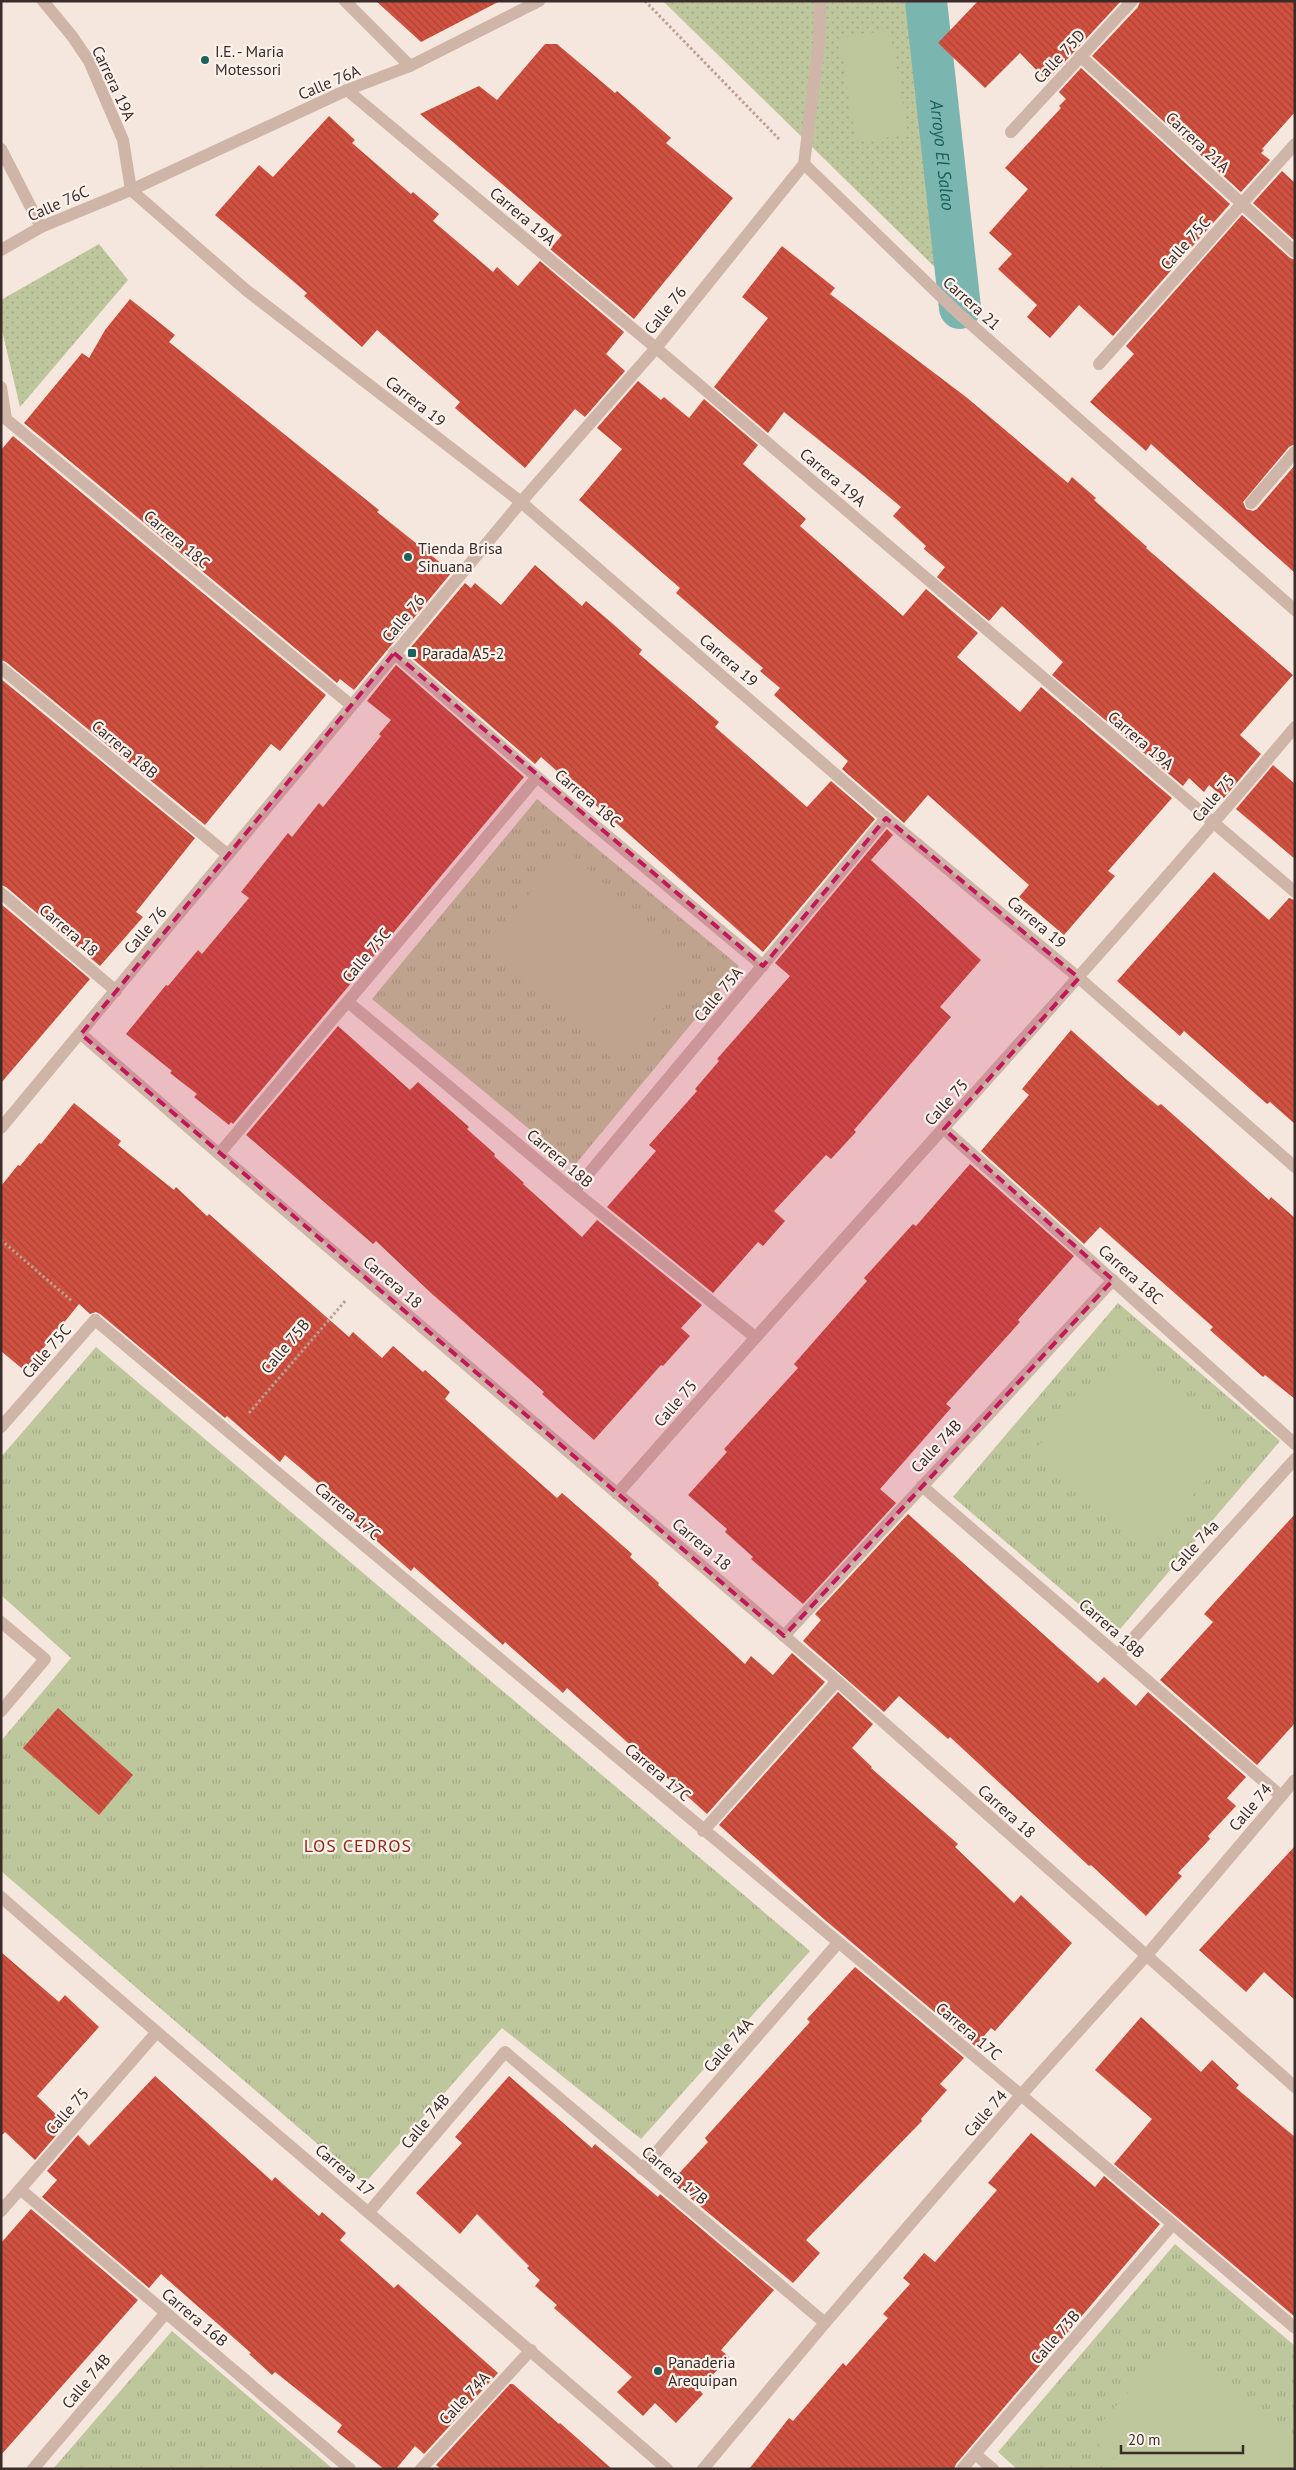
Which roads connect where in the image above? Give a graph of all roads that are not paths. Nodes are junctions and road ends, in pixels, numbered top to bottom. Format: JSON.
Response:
{"nodes":[{"id":1,"x":43,"y":1,"type":"edge"},
{"id":2,"x":344,"y":1,"type":"edge"},
{"id":3,"x":540,"y":1,"type":"edge"},
{"id":4,"x":820,"y":1,"type":"edge"},
{"id":5,"x":1132,"y":1,"type":"edge"},
{"id":6,"x":1080,"y":56,"type":"junction"},
{"id":7,"x":410,"y":66,"type":"junction"},
{"id":8,"x":347,"y":90,"type":"junction"},
{"id":9,"x":1011,"y":132,"type":"dead end"},
{"id":10,"x":1295,"y":144,"type":"edge"},
{"id":11,"x":1,"y":149,"type":"edge"},
{"id":12,"x":804,"y":164,"type":"junction"},
{"id":13,"x":131,"y":190,"type":"junction"},
{"id":14,"x":1241,"y":204,"type":"junction"},
{"id":15,"x":41,"y":227,"type":"junction"},
{"id":16,"x":1,"y":250,"type":"edge"},
{"id":17,"x":1295,"y":252,"type":"edge"},
{"id":18,"x":656,"y":348,"type":"junction"},
{"id":19,"x":1099,"y":364,"type":"dead end"},
{"id":20,"x":1,"y":387,"type":"edge"},
{"id":21,"x":4,"y":422,"type":"edge"},
{"id":22,"x":1295,"y":452,"type":"edge"},
{"id":23,"x":521,"y":502,"type":"junction"},
{"id":24,"x":1251,"y":503,"type":"dead end"},
{"id":25,"x":1295,"y":610,"type":"edge"},
{"id":26,"x":394,"y":653,"type":"junction"},
{"id":27,"x":1,"y":668,"type":"edge"},
{"id":28,"x":351,"y":705,"type":"junction"},
{"id":29,"x":1295,"y":727,"type":"edge"},
{"id":30,"x":537,"y":777,"type":"junction"},
{"id":31,"x":886,"y":818,"type":"junction"},
{"id":32,"x":1214,"y":824,"type":"junction"},
{"id":33,"x":228,"y":856,"type":"junction"},
{"id":34,"x":1295,"y":892,"type":"edge"},
{"id":35,"x":1,"y":893,"type":"edge"},
{"id":36,"x":762,"y":966,"type":"junction"},
{"id":37,"x":1079,"y":978,"type":"junction"},
{"id":38,"x":116,"y":991,"type":"junction"},
{"id":39,"x":348,"y":1002,"type":"junction"},
{"id":40,"x":81,"y":1034,"type":"junction"},
{"id":41,"x":1,"y":1128,"type":"edge"},
{"id":42,"x":944,"y":1129,"type":"junction"},
{"id":43,"x":219,"y":1154,"type":"junction"},
{"id":44,"x":1295,"y":1167,"type":"edge"},
{"id":45,"x":574,"y":1192,"type":"junction"},
{"id":46,"x":1113,"y":1280,"type":"junction"},
{"id":47,"x":95,"y":1320,"type":"joint"},
{"id":48,"x":755,"y":1337,"type":"junction"},
{"id":49,"x":1,"y":1427,"type":"edge"},
{"id":50,"x":1295,"y":1444,"type":"edge"},
{"id":51,"x":1295,"y":1459,"type":"edge"},
{"id":52,"x":922,"y":1486,"type":"junction"},
{"id":53,"x":617,"y":1494,"type":"junction"},
{"id":54,"x":1,"y":1622,"type":"edge"},
{"id":55,"x":784,"y":1636,"type":"junction"},
{"id":56,"x":1118,"y":1655,"type":"junction"},
{"id":57,"x":837,"y":1680,"type":"junction"},
{"id":58,"x":1,"y":1711,"type":"edge"},
{"id":59,"x":1295,"y":1780,"type":"edge"},
{"id":60,"x":1281,"y":1796,"type":"junction"},
{"id":61,"x":703,"y":1830,"type":"junction"},
{"id":62,"x":1,"y":1897,"type":"edge"},
{"id":63,"x":838,"y":1943,"type":"junction"},
{"id":64,"x":1146,"y":1956,"type":"junction"},
{"id":65,"x":156,"y":2033,"type":"junction"},
{"id":66,"x":505,"y":2052,"type":"joint"},
{"id":67,"x":1295,"y":2087,"type":"edge"},
{"id":68,"x":1022,"y":2095,"type":"junction"},
{"id":69,"x":642,"y":2169,"type":"junction"},
{"id":70,"x":20,"y":2189,"type":"junction"},
{"id":71,"x":1,"y":2211,"type":"edge"},
{"id":72,"x":369,"y":2212,"type":"junction"},
{"id":73,"x":1172,"y":2226,"type":"junction"},
{"id":74,"x":165,"y":2314,"type":"junction"},
{"id":75,"x":825,"y":2323,"type":"junction"},
{"id":76,"x":1295,"y":2328,"type":"edge"},
{"id":77,"x":531,"y":2350,"type":"junction"},
{"id":78,"x":975,"y":2454,"type":"junction"},
{"id":79,"x":33,"y":2469,"type":"edge"},
{"id":80,"x":350,"y":2469,"type":"edge"},
{"id":81,"x":421,"y":2469,"type":"edge"},
{"id":82,"x":667,"y":2469,"type":"edge"},
{"id":83,"x":703,"y":2469,"type":"edge"},
{"id":84,"x":962,"y":2469,"type":"edge"},
{"id":85,"x":993,"y":2469,"type":"edge"}],
"edges":[{"from":1,"to":13,"type":"street","name":"Carrera 19A"},
{"from":2,"to":7,"type":"street"},
{"from":3,"to":7,"type":"street","name":"Calle 76A"},
{"from":4,"to":12,"type":"street"},
{"from":5,"to":6,"type":"street","name":"Calle 75D"},
{"from":6,"to":9,"type":"street","name":"Calle 75D"},
{"from":6,"to":14,"type":"street","name":"Carrera 21A"},
{"from":7,"to":8,"type":"street","name":"Calle 76A"},
{"from":8,"to":13,"type":"street","name":"Calle 76A"},
{"from":8,"to":18,"type":"street","name":"Carrera 19A"},
{"from":10,"to":14,"type":"street","name":"Calle 75C"},
{"from":11,"to":15,"type":"street"},
{"from":12,"to":18,"type":"street","name":"Calle 76"},
{"from":12,"to":25,"type":"street","name":"Carrera 21"},
{"from":13,"to":15,"type":"street","name":"Calle 76C"},
{"from":13,"to":23,"type":"street","name":"Carrera 19"},
{"from":14,"to":17,"type":"street","name":"Carrera 21A"},
{"from":14,"to":19,"type":"street","name":"Calle 75C"},
{"from":15,"to":16,"type":"street","name":"Calle 76C"},
{"from":18,"to":23,"type":"street","name":"Calle 76"},
{"from":18,"to":32,"type":"street","name":"Carrera 19A"},
{"from":20,"to":21,"type":"street","name":"Carrera 18C"},
{"from":21,"to":28,"type":"street","name":"Carrera 18C"},
{"from":22,"to":24,"type":"street"},
{"from":23,"to":26,"type":"street","name":"Calle 76"},
{"from":23,"to":31,"type":"street","name":"Carrera 19"},
{"from":26,"to":28,"type":"street","name":"Calle 76"},
{"from":26,"to":30,"type":"street","name":"Carrera 18C"},
{"from":27,"to":33,"type":"street","name":"Carrera 18B"},
{"from":28,"to":33,"type":"street","name":"Calle 76"},
{"from":29,"to":32,"type":"street","name":"Calle 75"},
{"from":30,"to":36,"type":"street","name":"Carrera 18C"},
{"from":30,"to":39,"type":"street","name":"Calle 75C"},
{"from":31,"to":36,"type":"street","name":"Calle 75A"},
{"from":31,"to":37,"type":"street","name":"Carrera 19"},
{"from":32,"to":34,"type":"street","name":"Carrera 19A"},
{"from":32,"to":37,"type":"street","name":"Calle 75"},
{"from":33,"to":38,"type":"street","name":"Calle 76"},
{"from":35,"to":38,"type":"street","name":"Carrera 18"},
{"from":36,"to":45,"type":"street","name":"Calle 75A"},
{"from":37,"to":42,"type":"street","name":"Calle 75"},
{"from":37,"to":44,"type":"street","name":"Carrera 19"},
{"from":38,"to":40,"type":"street","name":"Calle 76"},
{"from":39,"to":43,"type":"street","name":"Calle 75C"},
{"from":39,"to":45,"type":"street","name":"Carrera 18B"},
{"from":40,"to":41,"type":"street","name":"Calle 76"},
{"from":40,"to":43,"type":"street","name":"Carrera 18"},
{"from":42,"to":46,"type":"street","name":"Carrera 18C"},
{"from":42,"to":48,"type":"street","name":"Calle 75"},
{"from":43,"to":53,"type":"street","name":"Carrera 18"},
{"from":45,"to":48,"type":"street","name":"Carrera 18B"},
{"from":46,"to":50,"type":"street","name":"Carrera 18C"},
{"from":46,"to":52,"type":"street","name":"Calle 74B"},
{"from":47,"to":49,"type":"street","name":"Calle 75C"},
{"from":47,"to":61,"type":"street","name":"Carrera 17C"},
{"from":48,"to":53,"type":"street","name":"Calle 75"},
{"from":51,"to":56,"type":"street","name":"Calle 74a"},
{"from":52,"to":55,"type":"street","name":"Calle 74B"},
{"from":52,"to":56,"type":"street","name":"Carrera 18B"},
{"from":53,"to":55,"type":"street","name":"Carrera 18"},
{"from":54,"to":58,"type":"street"},
{"from":55,"to":57,"type":"street","name":"Carrera 18"},
{"from":56,"to":60,"type":"street","name":"Carrera 18B"},
{"from":57,"to":61,"type":"street"},
{"from":57,"to":64,"type":"street","name":"Carrera 18"},
{"from":59,"to":60,"type":"street","name":"Calle 74"},
{"from":60,"to":64,"type":"street","name":"Calle 74"},
{"from":61,"to":63,"type":"street","name":"Carrera 17C"},
{"from":62,"to":65,"type":"street","name":"Carrera 17"},
{"from":63,"to":68,"type":"street","name":"Carrera 17C"},
{"from":63,"to":69,"type":"street","name":"Calle 74A"},
{"from":64,"to":67,"type":"street","name":"Carrera 18"},
{"from":64,"to":68,"type":"street","name":"Calle 74"},
{"from":65,"to":70,"type":"street","name":"Calle 75"},
{"from":65,"to":72,"type":"street","name":"Carrera 17"},
{"from":66,"to":69,"type":"street","name":"Carrera 17B"},
{"from":66,"to":72,"type":"street","name":"Calle 74B"},
{"from":68,"to":73,"type":"street","name":"Carrera 17C"},
{"from":68,"to":75,"type":"street","name":"Calle 74"},
{"from":69,"to":75,"type":"street","name":"Carrera 17B"},
{"from":70,"to":71,"type":"street","name":"Calle 75"},
{"from":70,"to":74,"type":"street","name":"Carrera 16B"},
{"from":72,"to":77,"type":"street","name":"Carrera 17"},
{"from":73,"to":76,"type":"street","name":"Carrera 17C"},
{"from":73,"to":78,"type":"street","name":"Calle 73B"},
{"from":74,"to":79,"type":"street","name":"Calle 74B"},
{"from":74,"to":80,"type":"street","name":"Carrera 16B"},
{"from":75,"to":83,"type":"street","name":"Calle 74"},
{"from":77,"to":81,"type":"street","name":"Calle 74A"},
{"from":77,"to":82,"type":"street","name":"Carrera 17"},
{"from":78,"to":84,"type":"street","name":"Calle 73B"},
{"from":78,"to":85,"type":"street"}]}
